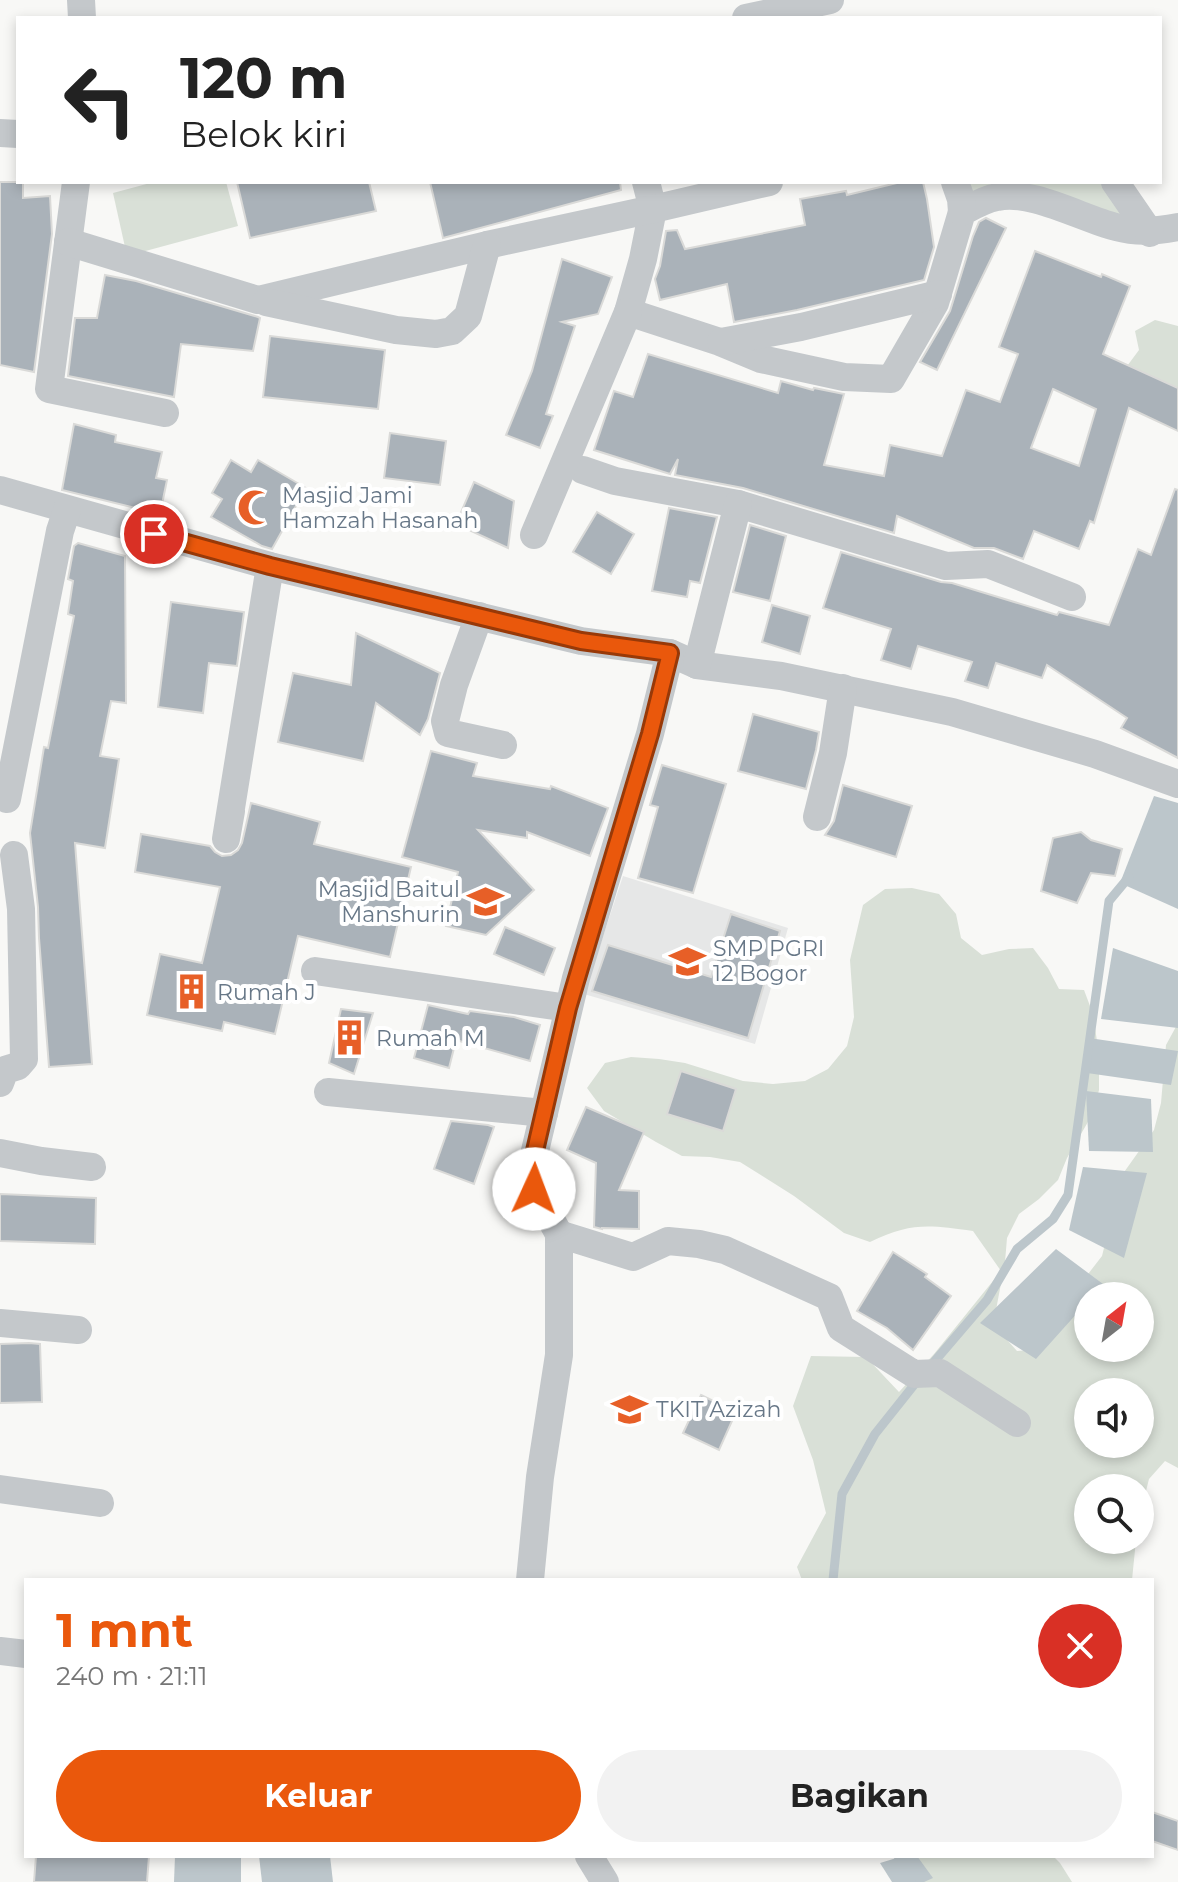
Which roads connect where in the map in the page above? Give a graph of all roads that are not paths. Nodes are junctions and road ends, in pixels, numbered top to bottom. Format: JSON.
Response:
{"nodes":[{"id":1,"x":830,"y":0,"type":"edge"},
{"id":2,"x":755,"y":16,"type":"edge"},
{"id":3,"x":76,"y":184,"type":"edge"},
{"id":4,"x":647,"y":184,"type":"edge"},
{"id":5,"x":760,"y":184,"type":"edge"},
{"id":6,"x":956,"y":184,"type":"edge"},
{"id":7,"x":1116,"y":184,"type":"edge"},
{"id":8,"x":653,"y":209,"type":"junction"},
{"id":9,"x":962,"y":212,"type":"junction"},
{"id":10,"x":1178,"y":227,"type":"edge"},
{"id":11,"x":1150,"y":233,"type":"junction"},
{"id":12,"x":68,"y":242,"type":"junction"},
{"id":13,"x":487,"y":245,"type":"junction"},
{"id":14,"x":938,"y":294,"type":"junction"},
{"id":15,"x":258,"y":300,"type":"junction"},
{"id":16,"x":628,"y":312,"type":"junction"},
{"id":17,"x":720,"y":342,"type":"junction"},
{"id":18,"x":165,"y":413,"type":"dead end"},
{"id":19,"x":583,"y":470,"type":"dead end"},
{"id":20,"x":0,"y":490,"type":"edge"},
{"id":21,"x":738,"y":504,"type":"junction"},
{"id":22,"x":67,"y":510,"type":"junction"},
{"id":23,"x":534,"y":535,"type":"dead end"},
{"id":24,"x":270,"y":566,"type":"junction"},
{"id":25,"x":1072,"y":597,"type":"dead end"},
{"id":26,"x":479,"y":616,"type":"junction"},
{"id":27,"x":670,"y":653,"type":"junction"},
{"id":28,"x":697,"y":665,"type":"junction"},
{"id":29,"x":843,"y":688,"type":"junction"},
{"id":30,"x":503,"y":745,"type":"dead end"},
{"id":31,"x":1174,"y":783,"type":"edge"},
{"id":32,"x":7,"y":799,"type":"dead end"},
{"id":33,"x":817,"y":817,"type":"dead end"},
{"id":34,"x":226,"y":839,"type":"dead end"},
{"id":35,"x":14,"y":855,"type":"dead end"},
{"id":36,"x":10,"y":911,"type":"edge"},
{"id":37,"x":315,"y":971,"type":"dead end"},
{"id":38,"x":568,"y":1008,"type":"junction"},
{"id":39,"x":0,"y":1083,"type":"edge"},
{"id":40,"x":328,"y":1092,"type":"dead end"},
{"id":41,"x":544,"y":1113,"type":"junction"},
{"id":42,"x":0,"y":1153,"type":"edge"},
{"id":43,"x":92,"y":1167,"type":"dead end"},
{"id":44,"x":559,"y":1234,"type":"junction"},
{"id":45,"x":0,"y":1323,"type":"edge"},
{"id":46,"x":78,"y":1330,"type":"dead end"},
{"id":47,"x":1017,"y":1423,"type":"dead end"},
{"id":48,"x":0,"y":1489,"type":"edge"},
{"id":49,"x":100,"y":1503,"type":"dead end"},
{"id":50,"x":530,"y":1578,"type":"edge"},
{"id":51,"x":0,"y":1651,"type":"edge"},
{"id":52,"x":24,"y":1654,"type":"edge"},
{"id":53,"x":590,"y":1858,"type":"edge"},
{"id":54,"x":605,"y":1882,"type":"edge"}],
"edges":[{"from":1,"to":2,"type":"street"},
{"from":3,"to":12,"type":"street"},
{"from":4,"to":8,"type":"street"},
{"from":5,"to":8,"type":"street"},
{"from":6,"to":9,"type":"street"},
{"from":7,"to":11,"type":"street"},
{"from":8,"to":13,"type":"street"},
{"from":8,"to":16,"type":"street"},
{"from":9,"to":11,"type":"street"},
{"from":9,"to":14,"type":"street"},
{"from":10,"to":11,"type":"street"},
{"from":12,"to":15,"type":"street"},
{"from":12,"to":18,"type":"street"},
{"from":13,"to":15,"type":"street"},
{"from":13,"to":15,"type":"street"},
{"from":14,"to":17,"type":"street"},
{"from":14,"to":17,"type":"street"},
{"from":16,"to":17,"type":"street"},
{"from":16,"to":23,"type":"street"},
{"from":19,"to":21,"type":"street"},
{"from":20,"to":22,"type":"street"},
{"from":21,"to":25,"type":"street"},
{"from":21,"to":28,"type":"street"},
{"from":22,"to":24,"type":"street"},
{"from":22,"to":32,"type":"street"},
{"from":24,"to":26,"type":"street"},
{"from":24,"to":34,"type":"street"},
{"from":26,"to":27,"type":"street"},
{"from":26,"to":30,"type":"street"},
{"from":27,"to":28,"type":"street"},
{"from":27,"to":38,"type":"street"},
{"from":28,"to":29,"type":"street"},
{"from":29,"to":31,"type":"street"},
{"from":29,"to":33,"type":"street"},
{"from":35,"to":36,"type":"street"},
{"from":36,"to":39,"type":"street"},
{"from":37,"to":38,"type":"street"},
{"from":38,"to":41,"type":"street"},
{"from":40,"to":41,"type":"street"},
{"from":41,"to":44,"type":"street"},
{"from":42,"to":43,"type":"street"},
{"from":44,"to":47,"type":"street"},
{"from":44,"to":50,"type":"street"},
{"from":45,"to":46,"type":"street"},
{"from":48,"to":49,"type":"street"},
{"from":51,"to":52,"type":"street"},
{"from":53,"to":54,"type":"street"}]}
